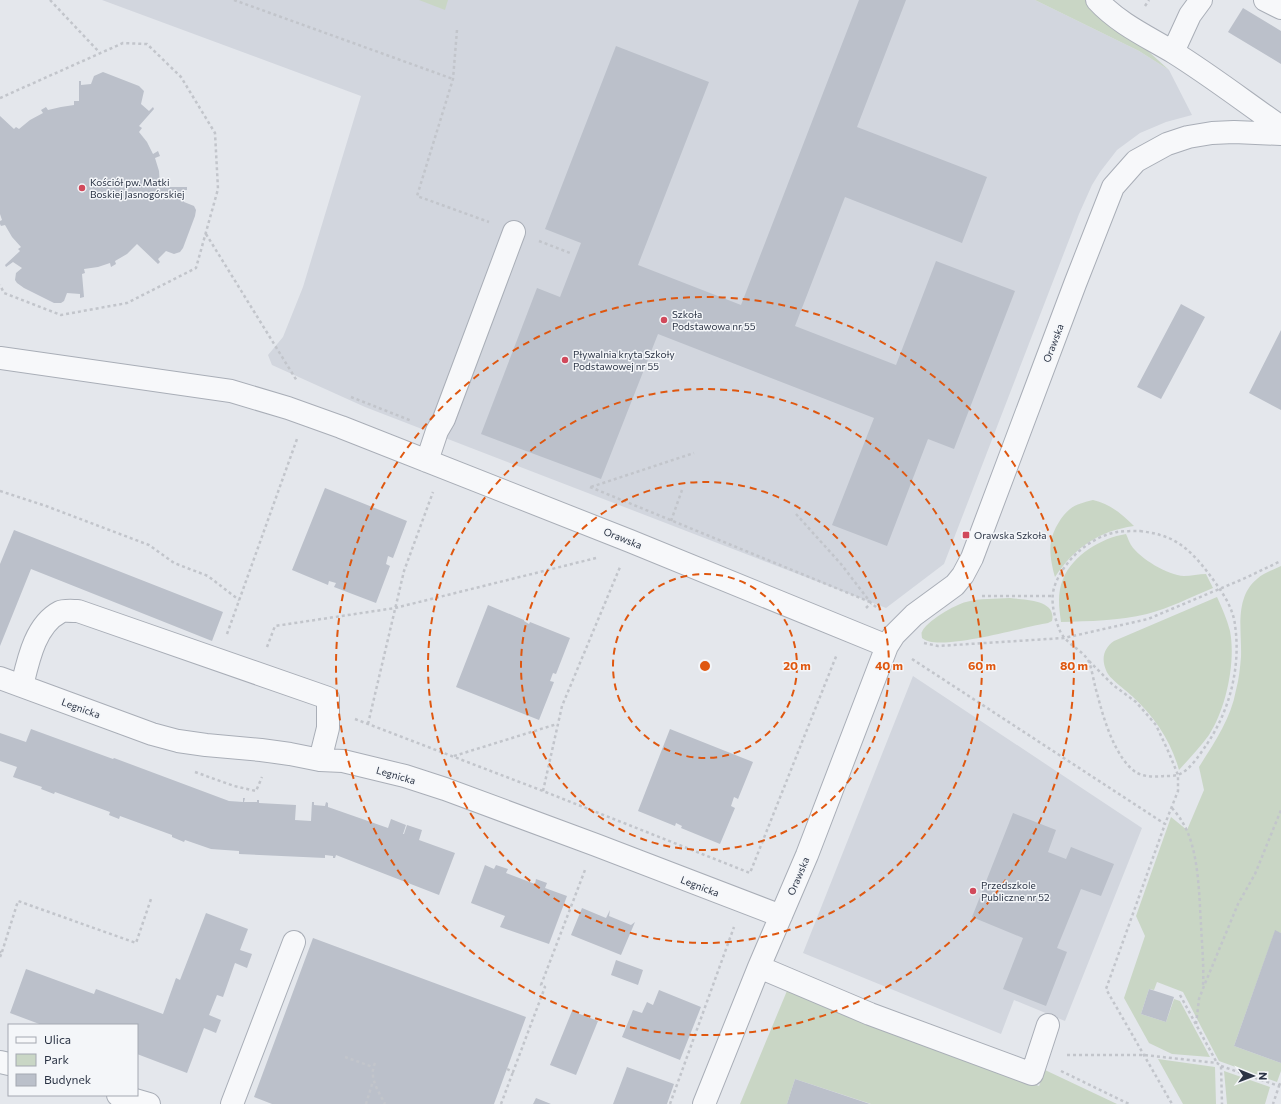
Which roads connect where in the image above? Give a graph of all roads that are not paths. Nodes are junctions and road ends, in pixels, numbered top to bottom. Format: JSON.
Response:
{"nodes":[{"id":1,"x":1097,"y":0,"type":"edge"},
{"id":2,"x":1201,"y":0,"type":"edge"},
{"id":3,"x":1265,"y":0,"type":"edge"},
{"id":4,"x":1281,"y":8,"type":"edge"},
{"id":5,"x":1173,"y":52,"type":"junction"},
{"id":6,"x":1281,"y":127,"type":"edge"},
{"id":7,"x":1281,"y":134,"type":"edge"},
{"id":8,"x":514,"y":232,"type":"dead end"},
{"id":9,"x":0,"y":358,"type":"edge"},
{"id":10,"x":435,"y":464,"type":"junction"},
{"id":11,"x":887,"y":646,"type":"junction"},
{"id":12,"x":0,"y":678,"type":"edge"},
{"id":13,"x":22,"y":686,"type":"junction"},
{"id":14,"x":320,"y":760,"type":"junction"},
{"id":15,"x":781,"y":916,"type":"junction"},
{"id":16,"x":294,"y":942,"type":"dead end"},
{"id":17,"x":758,"y":967,"type":"junction"},
{"id":18,"x":1048,"y":1025,"type":"dead end"},
{"id":19,"x":121,"y":1096,"type":"edge"},
{"id":20,"x":149,"y":1104,"type":"edge"},
{"id":21,"x":232,"y":1104,"type":"edge"},
{"id":22,"x":704,"y":1104,"type":"edge"}],
"edges":[{"from":1,"to":5,"type":"street"},
{"from":2,"to":5,"type":"street"},
{"from":3,"to":4,"type":"street"},
{"from":5,"to":6,"type":"street"},
{"from":7,"to":11,"type":"street","name":"Orawska"},
{"from":8,"to":10,"type":"street"},
{"from":9,"to":10,"type":"street","name":"Orawska"},
{"from":10,"to":11,"type":"street","name":"Orawska"},
{"from":11,"to":15,"type":"street","name":"Orawska"},
{"from":12,"to":13,"type":"street","name":"Legnicka"},
{"from":13,"to":14,"type":"street","name":"Legnicka"},
{"from":13,"to":14,"type":"street"},
{"from":14,"to":15,"type":"street","name":"Legnicka"},
{"from":15,"to":17,"type":"street","name":"Orawska"},
{"from":16,"to":21,"type":"street"},
{"from":17,"to":18,"type":"street"},
{"from":17,"to":22,"type":"street","name":"Orawska"},
{"from":19,"to":20,"type":"street"}]}
